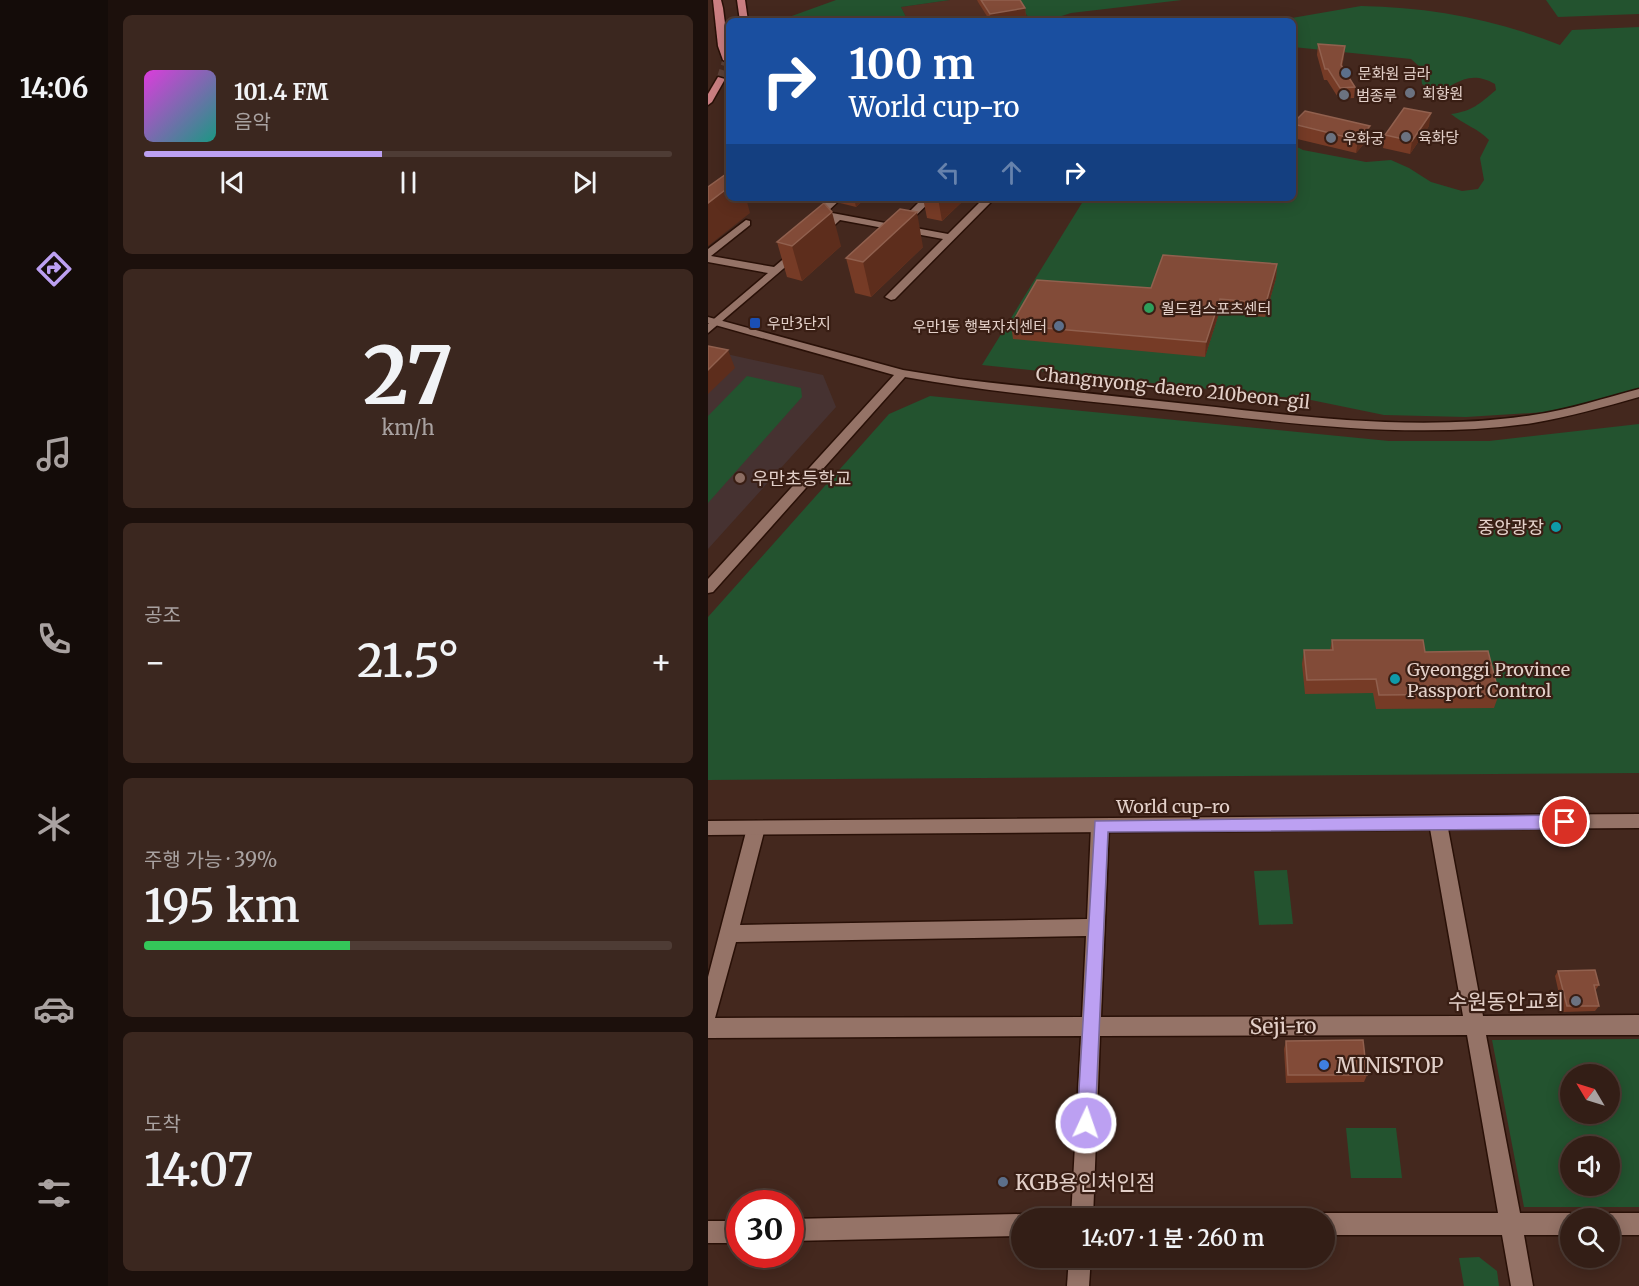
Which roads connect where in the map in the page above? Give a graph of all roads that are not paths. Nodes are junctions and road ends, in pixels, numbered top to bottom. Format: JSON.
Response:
{"nodes":[{"id":1,"x":717,"y":0,"type":"edge"},
{"id":2,"x":741,"y":0,"type":"edge"},
{"id":3,"x":744,"y":18,"type":"edge"},
{"id":4,"x":726,"y":58,"type":"edge"},
{"id":5,"x":721,"y":79,"type":"tunnel mouth"},
{"id":6,"x":708,"y":102,"type":"edge"},
{"id":7,"x":833,"y":201,"type":"edge"},
{"id":8,"x":926,"y":201,"type":"edge"},
{"id":9,"x":987,"y":201,"type":"edge"},
{"id":10,"x":838,"y":217,"type":"junction"},
{"id":11,"x":746,"y":223,"type":"dead end"},
{"id":12,"x":894,"y":231,"type":"junction"},
{"id":13,"x":952,"y":238,"type":"junction"},
{"id":14,"x":708,"y":256,"type":"edge"},
{"id":15,"x":777,"y":271,"type":"junction"},
{"id":16,"x":891,"y":297,"type":"dead end"},
{"id":17,"x":711,"y":324,"type":"edge"},
{"id":18,"x":902,"y":374,"type":"junction"},
{"id":19,"x":1639,"y":393,"type":"edge"},
{"id":20,"x":708,"y":588,"type":"edge"},
{"id":21,"x":1639,"y":821,"type":"edge"},
{"id":22,"x":1438,"y":823,"type":"junction"},
{"id":23,"x":1100,"y":826,"type":"junction"},
{"id":24,"x":708,"y":828,"type":"edge"},
{"id":25,"x":756,"y":828,"type":"junction"},
{"id":26,"x":1094,"y":927,"type":"junction"},
{"id":27,"x":728,"y":934,"type":"junction"},
{"id":28,"x":708,"y":1013,"type":"edge"},
{"id":29,"x":1474,"y":1024,"type":"junction"},
{"id":30,"x":1639,"y":1025,"type":"edge"},
{"id":31,"x":708,"y":1028,"type":"edge"},
{"id":32,"x":1091,"y":1028,"type":"junction"},
{"id":33,"x":1082,"y":1208,"type":"edge"},
{"id":34,"x":1335,"y":1224,"type":"edge"},
{"id":35,"x":1560,"y":1224,"type":"edge"},
{"id":36,"x":1620,"y":1224,"type":"edge"},
{"id":37,"x":1639,"y":1224,"type":"edge"},
{"id":38,"x":1011,"y":1225,"type":"edge"},
{"id":39,"x":1511,"y":1225,"type":"junction"},
{"id":40,"x":804,"y":1230,"type":"edge"},
{"id":41,"x":708,"y":1232,"type":"edge"},
{"id":42,"x":726,"y":1232,"type":"edge"},
{"id":43,"x":1079,"y":1268,"type":"edge"},
{"id":44,"x":1078,"y":1286,"type":"edge"},
{"id":45,"x":1522,"y":1286,"type":"edge"}],
"edges":[{"from":1,"to":4,"type":"main road"},
{"from":2,"to":3,"type":"main road"},
{"from":5,"to":6,"type":"main road"},
{"from":7,"to":10,"type":"street"},
{"from":8,"to":12,"type":"street"},
{"from":9,"to":13,"type":"street"},
{"from":10,"to":12,"type":"street"},
{"from":10,"to":15,"type":"street"},
{"from":11,"to":14,"type":"street"},
{"from":12,"to":13,"type":"street"},
{"from":13,"to":16,"type":"street"},
{"from":14,"to":15,"type":"street"},
{"from":15,"to":17,"type":"street"},
{"from":17,"to":18,"type":"street","name":"Changnyong-daero 210beon-gil"},
{"from":18,"to":19,"type":"street","name":"Changnyong-daero 210beon-gil"},
{"from":18,"to":20,"type":"street"},
{"from":21,"to":22,"type":"street","name":"World cup-ro"},
{"from":22,"to":23,"type":"street","name":"World cup-ro"},
{"from":22,"to":29,"type":"street"},
{"from":23,"to":25,"type":"street","name":"World cup-ro"},
{"from":23,"to":26,"type":"street"},
{"from":24,"to":25,"type":"street","name":"World cup-ro"},
{"from":25,"to":27,"type":"street"},
{"from":26,"to":27,"type":"street"},
{"from":26,"to":32,"type":"street"},
{"from":27,"to":28,"type":"street"},
{"from":29,"to":30,"type":"street","name":"Seji-ro"},
{"from":29,"to":32,"type":"street","name":"Seji-ro"},
{"from":29,"to":39,"type":"street"},
{"from":31,"to":32,"type":"street","name":"Seji-ro"},
{"from":32,"to":33,"type":"street"},
{"from":34,"to":39,"type":"street"},
{"from":35,"to":39,"type":"street"},
{"from":36,"to":37,"type":"street"},
{"from":38,"to":40,"type":"street"},
{"from":39,"to":45,"type":"street"},
{"from":41,"to":42,"type":"street"},
{"from":43,"to":44,"type":"street"}]}
